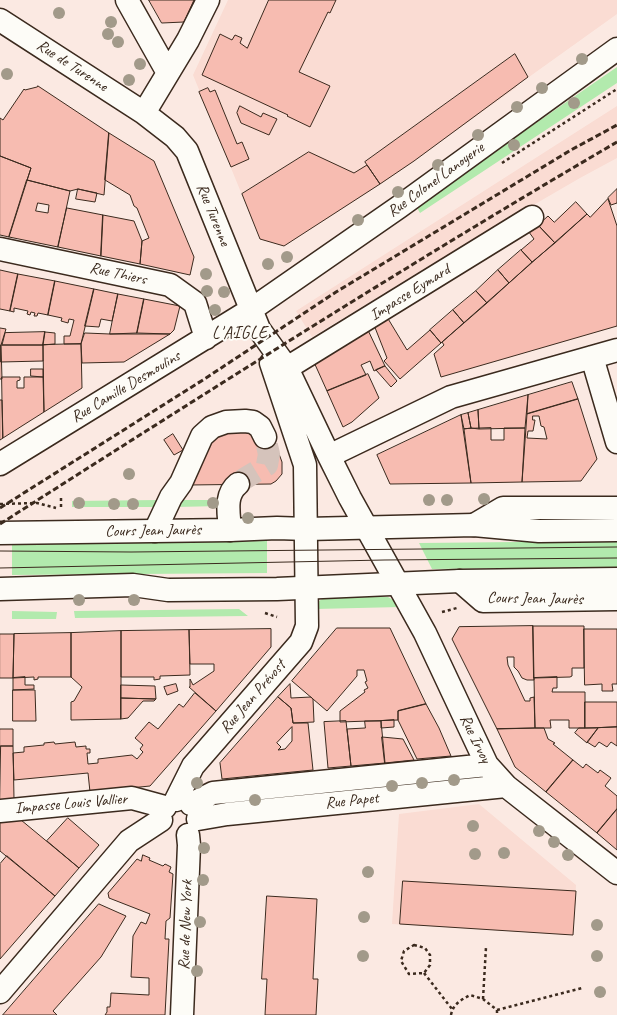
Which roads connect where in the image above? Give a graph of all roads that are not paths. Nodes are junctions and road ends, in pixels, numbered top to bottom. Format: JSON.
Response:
{"nodes":[{"id":1,"x":127,"y":0,"type":"edge"},
{"id":2,"x":208,"y":0,"type":"edge"},
{"id":3,"x":0,"y":20,"type":"edge"},
{"id":4,"x":617,"y":49,"type":"edge"},
{"id":5,"x":168,"y":73,"type":"junction"},
{"id":6,"x":144,"y":114,"type":"junction"},
{"id":7,"x":532,"y":217,"type":"dead end"},
{"id":8,"x":0,"y":249,"type":"edge"},
{"id":9,"x":252,"y":309,"type":"junction"},
{"id":10,"x":261,"y":332,"type":"junction"},
{"id":11,"x":206,"y":338,"type":"junction"},
{"id":12,"x":617,"y":350,"type":"edge"},
{"id":13,"x":592,"y":358,"type":"junction"},
{"id":14,"x":287,"y":368,"type":"junction"},
{"id":15,"x":265,"y":437,"type":"tunnel mouth"},
{"id":16,"x":617,"y":442,"type":"edge"},
{"id":17,"x":329,"y":456,"type":"junction"},
{"id":18,"x":0,"y":464,"type":"edge"},
{"id":19,"x":238,"y":484,"type":"tunnel mouth"},
{"id":20,"x":617,"y":508,"type":"edge"},
{"id":21,"x":474,"y":525,"type":"junction"},
{"id":22,"x":366,"y":528,"type":"junction"},
{"id":23,"x":307,"y":529,"type":"junction"},
{"id":24,"x":230,"y":530,"type":"junction"},
{"id":25,"x":617,"y":530,"type":"edge"},
{"id":26,"x":155,"y":531,"type":"junction"},
{"id":27,"x":0,"y":533,"type":"edge"},
{"id":28,"x":617,"y":579,"type":"edge"},
{"id":29,"x":460,"y":581,"type":"junction"},
{"id":30,"x":396,"y":583,"type":"junction"},
{"id":31,"x":306,"y":587,"type":"junction"},
{"id":32,"x":0,"y":589,"type":"edge"},
{"id":33,"x":617,"y":599,"type":"edge"},
{"id":34,"x":486,"y":765,"type":"junction"},
{"id":35,"x":506,"y":786,"type":"junction"},
{"id":36,"x":0,"y":811,"type":"edge"},
{"id":37,"x":180,"y":814,"type":"junction"},
{"id":38,"x":617,"y":873,"type":"edge"},
{"id":39,"x":0,"y":992,"type":"edge"},
{"id":40,"x":182,"y":1015,"type":"edge"}],
"edges":[{"from":1,"to":5,"type":"street"},
{"from":2,"to":5,"type":"street"},
{"from":3,"to":6,"type":"street","name":"Rue de Turenne"},
{"from":4,"to":9,"type":"street","name":"Rue Colonel Lanoyerie"},
{"from":5,"to":6,"type":"street"},
{"from":6,"to":9,"type":"street","name":"Rue Turenne"},
{"from":7,"to":14,"type":"street","name":"Impasse Eymard"},
{"from":8,"to":11,"type":"street","name":"Rue Thiers"},
{"from":9,"to":10,"type":"street","name":"Rue Turenne"},
{"from":9,"to":11,"type":"street","name":"Rue Camille Desmoulins"},
{"from":10,"to":14,"type":"street","name":"Rue Turenne"},
{"from":10,"to":23,"type":"street","name":"Rue Turenne"},
{"from":11,"to":18,"type":"street","name":"Rue Camille Desmoulins"},
{"from":12,"to":13,"type":"street"},
{"from":13,"to":16,"type":"street"},
{"from":13,"to":17,"type":"street"},
{"from":14,"to":17,"type":"street","name":"Rue Turenne"},
{"from":15,"to":26,"type":"street"},
{"from":17,"to":22,"type":"street","name":"Rue Turenne"},
{"from":19,"to":24,"type":"street"},
{"from":20,"to":21,"type":"street","name":"Cours Jean Jaurès"},
{"from":21,"to":22,"type":"street","name":"Cours Jean Jaurès"},
{"from":21,"to":25,"type":"street","name":"Cours Jean Jaurès"},
{"from":22,"to":23,"type":"street","name":"Cours Jean Jaurès"},
{"from":22,"to":30,"type":"street"},
{"from":23,"to":24,"type":"street","name":"Cours Jean Jaurès"},
{"from":23,"to":31,"type":"street"},
{"from":24,"to":26,"type":"street","name":"Cours Jean Jaurès"},
{"from":26,"to":27,"type":"street","name":"Cours Jean Jaurès"},
{"from":28,"to":29,"type":"street","name":"Cours Jean Jaurès"},
{"from":29,"to":30,"type":"street","name":"Cours Jean Jaurès"},
{"from":29,"to":33,"type":"street","name":"Cours Jean Jaurès"},
{"from":30,"to":31,"type":"street","name":"Cours Jean Jaurès"},
{"from":30,"to":34,"type":"street","name":"Rue Irvoy"},
{"from":31,"to":32,"type":"street","name":"Cours Jean Jaurès"},
{"from":31,"to":37,"type":"street","name":"Rue Jean Prévost"},
{"from":34,"to":35,"type":"street","name":"Rue Irvoy"},
{"from":34,"to":37,"type":"street","name":"Rue Papet"},
{"from":35,"to":37,"type":"street","name":"Rue Papet"},
{"from":35,"to":38,"type":"street","name":"Rue Irvoy"},
{"from":36,"to":37,"type":"street","name":"Impasse Louis Vallier"},
{"from":37,"to":39,"type":"street"},
{"from":37,"to":40,"type":"street","name":"Rue de New York"}]}
